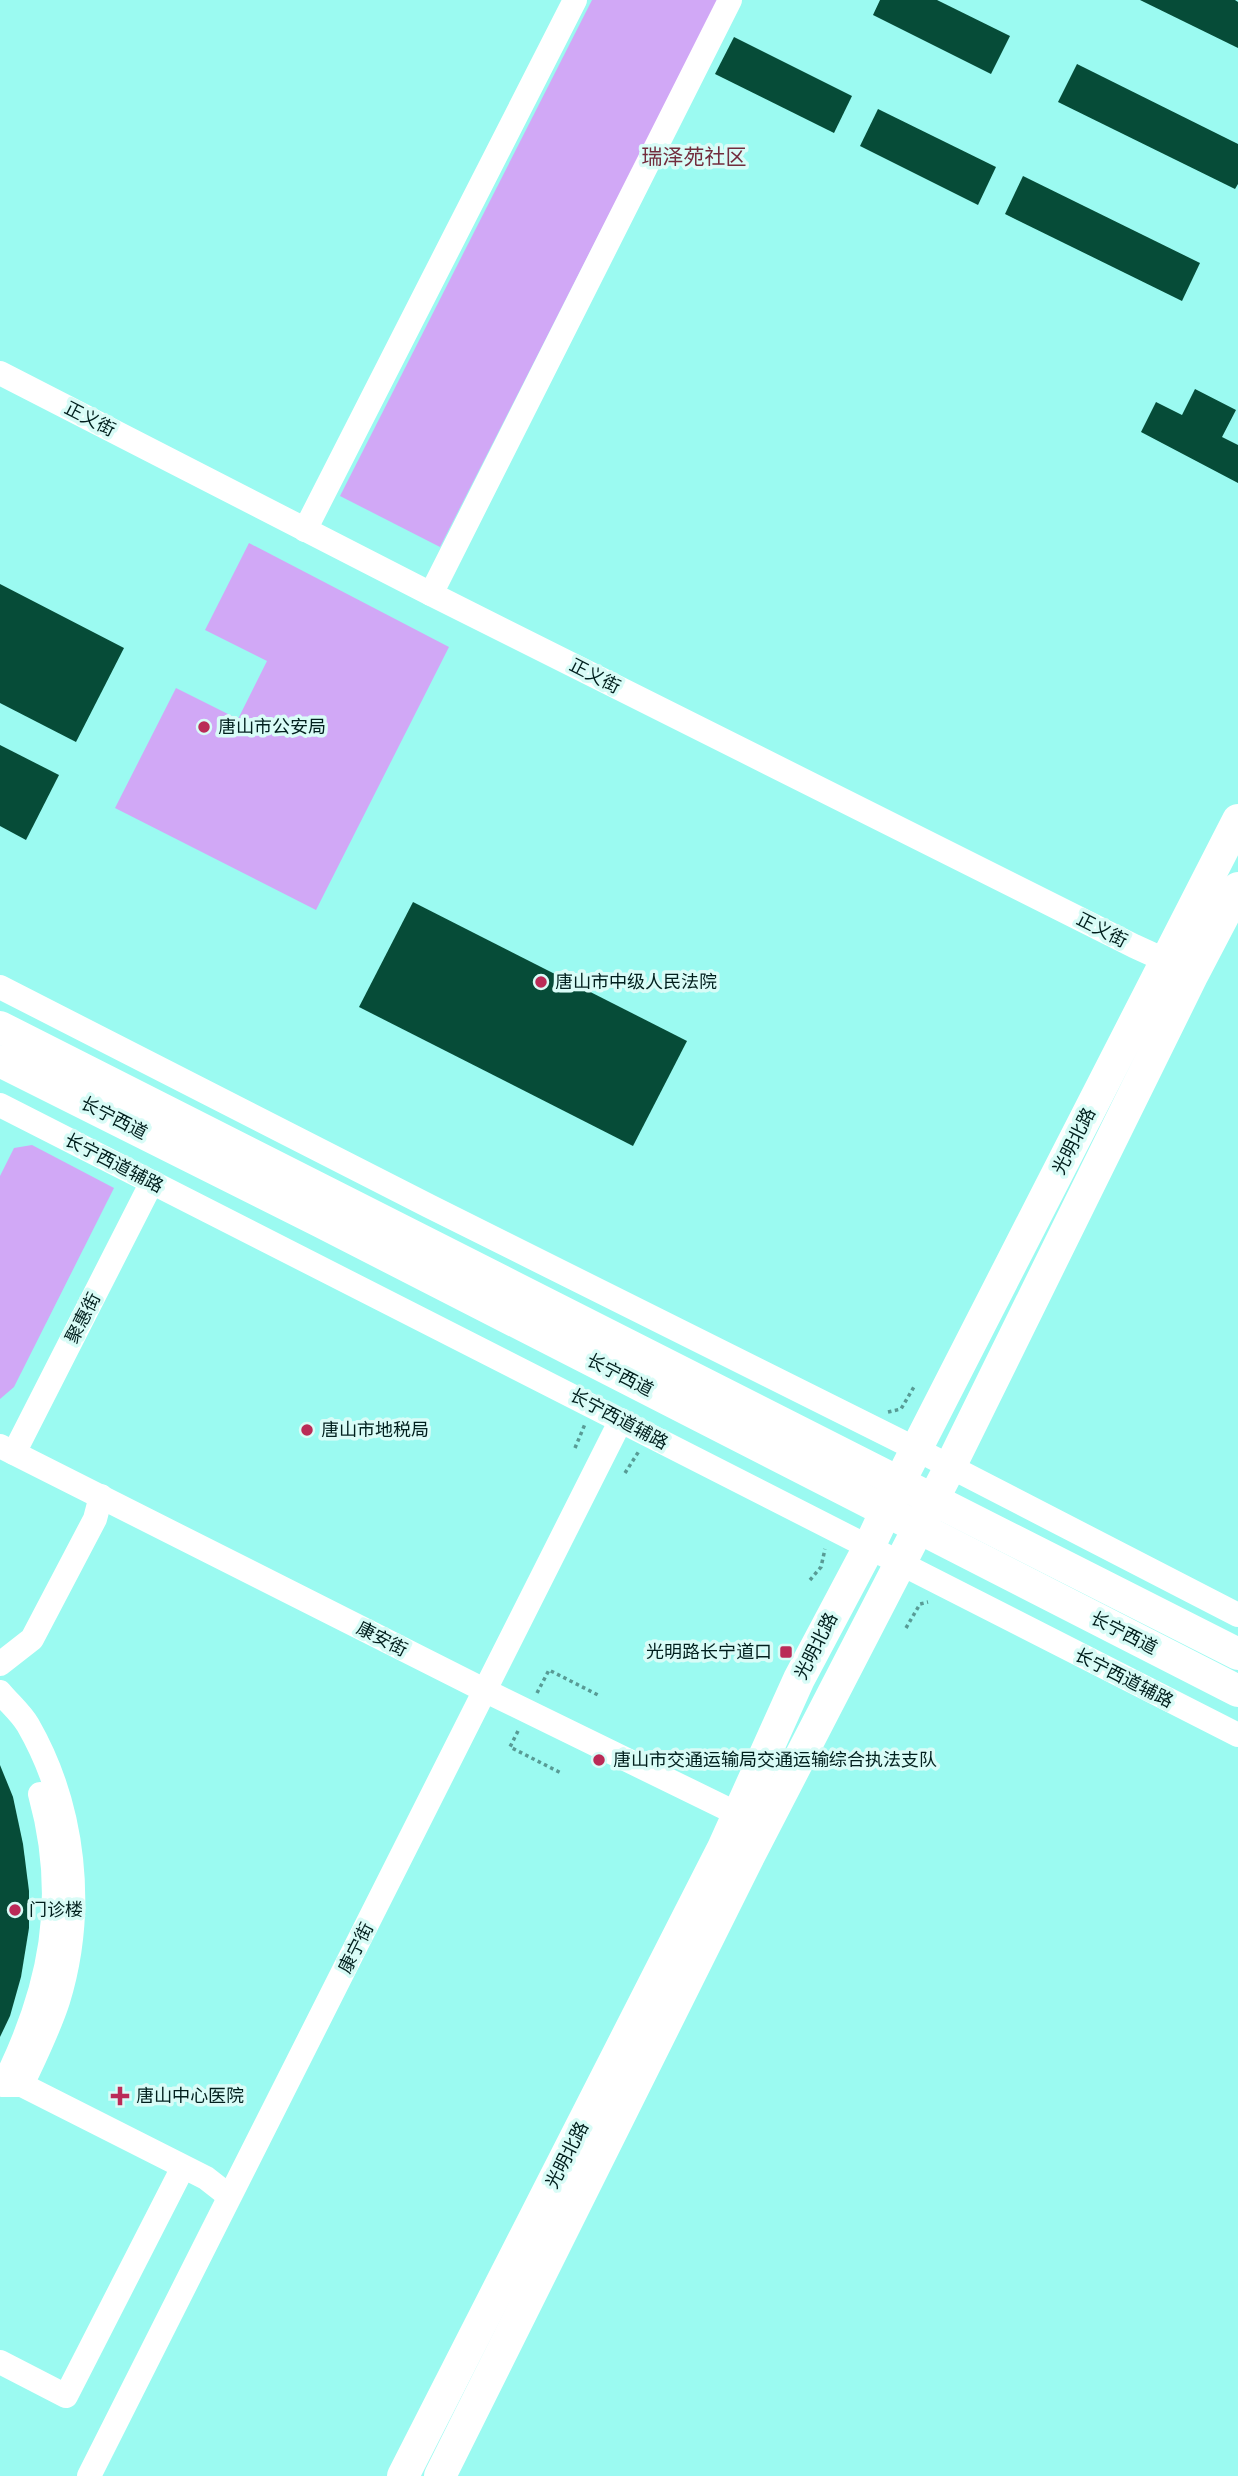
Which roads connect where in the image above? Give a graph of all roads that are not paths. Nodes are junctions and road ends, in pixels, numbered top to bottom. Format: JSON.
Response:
{"nodes":[{"id":1,"x":575,"y":0,"type":"edge"},
{"id":2,"x":730,"y":0,"type":"edge"},
{"id":3,"x":0,"y":373,"type":"edge"},
{"id":4,"x":305,"y":530,"type":"junction"},
{"id":5,"x":431,"y":594,"type":"junction"},
{"id":6,"x":1238,"y":820,"type":"edge"},
{"id":7,"x":1233,"y":909,"type":"edge"},
{"id":8,"x":1180,"y":967,"type":"junction"},
{"id":9,"x":0,"y":987,"type":"edge"},
{"id":10,"x":0,"y":1027,"type":"edge"},
{"id":11,"x":0,"y":1061,"type":"edge"},
{"id":12,"x":0,"y":1106,"type":"edge"},
{"id":13,"x":152,"y":1182,"type":"junction"},
{"id":14,"x":621,"y":1420,"type":"junction"},
{"id":15,"x":916,"y":1449,"type":"junction"},
{"id":16,"x":7,"y":1450,"type":"edge"},
{"id":17,"x":950,"y":1467,"type":"junction"},
{"id":18,"x":899,"y":1483,"type":"junction"},
{"id":19,"x":101,"y":1496,"type":"junction"},
{"id":20,"x":933,"y":1500,"type":"junction"},
{"id":21,"x":886,"y":1511,"type":"junction"},
{"id":22,"x":919,"y":1528,"type":"junction"},
{"id":23,"x":869,"y":1549,"type":"junction"},
{"id":24,"x":899,"y":1564,"type":"junction"},
{"id":25,"x":1238,"y":1615,"type":"edge"},
{"id":26,"x":1238,"y":1654,"type":"edge"},
{"id":27,"x":0,"y":1656,"type":"edge"},
{"id":28,"x":0,"y":1664,"type":"edge"},
{"id":29,"x":486,"y":1691,"type":"junction"},
{"id":30,"x":1238,"y":1691,"type":"edge"},
{"id":31,"x":0,"y":1692,"type":"edge"},
{"id":32,"x":0,"y":1704,"type":"edge"},
{"id":33,"x":1238,"y":1735,"type":"edge"},
{"id":34,"x":737,"y":1814,"type":"junction"},
{"id":35,"x":766,"y":1828,"type":"junction"},
{"id":36,"x":9,"y":2084,"type":"edge"},
{"id":37,"x":179,"y":2175,"type":"junction"},
{"id":38,"x":229,"y":2196,"type":"junction"},
{"id":39,"x":0,"y":2362,"type":"edge"},
{"id":40,"x":89,"y":2476,"type":"edge"},
{"id":41,"x":403,"y":2476,"type":"edge"},
{"id":42,"x":440,"y":2476,"type":"edge"}],
"edges":[{"from":1,"to":4,"type":"street"},
{"from":2,"to":5,"type":"street"},
{"from":3,"to":4,"type":"street","name":"正义街"},
{"from":4,"to":5,"type":"street","name":"正义街"},
{"from":5,"to":8,"type":"street","name":"正义街"},
{"from":6,"to":8,"type":"main road","name":"光明北路"},
{"from":7,"to":8,"type":"main road","name":"光明北路"},
{"from":8,"to":15,"type":"main road","name":"光明北路"},
{"from":8,"to":17,"type":"main road","name":"光明北路"},
{"from":9,"to":15,"type":"street"},
{"from":10,"to":18,"type":"main road","name":"长宁西道"},
{"from":11,"to":21,"type":"main road","name":"长宁西道"},
{"from":12,"to":13,"type":"street","name":"长宁西道辅路"},
{"from":13,"to":14,"type":"street","name":"长宁西道辅路"},
{"from":13,"to":16,"type":"street","name":"聚惠街"},
{"from":14,"to":23,"type":"street","name":"长宁西道辅路"},
{"from":14,"to":29,"type":"street","name":"康宁街"},
{"from":15,"to":17,"type":"street"},
{"from":15,"to":18,"type":"main road","name":"光明北路"},
{"from":16,"to":19,"type":"street","name":"康安街"},
{"from":17,"to":20,"type":"main road","name":"光明北路"},
{"from":17,"to":25,"type":"street"},
{"from":18,"to":20,"type":"main road","name":"长宁西道"},
{"from":18,"to":21,"type":"main road","name":"光明北路"},
{"from":19,"to":27,"type":"street"},
{"from":19,"to":28,"type":"street"},
{"from":19,"to":29,"type":"street","name":"康安街"},
{"from":20,"to":22,"type":"main road","name":"光明北路"},
{"from":20,"to":26,"type":"main road","name":"长宁西道"},
{"from":21,"to":22,"type":"main road","name":"长宁西道"},
{"from":21,"to":23,"type":"main road","name":"光明北路"},
{"from":22,"to":24,"type":"main road","name":"光明北路"},
{"from":22,"to":30,"type":"main road","name":"长宁西道"},
{"from":23,"to":24,"type":"street","name":"长宁西道辅路"},
{"from":23,"to":34,"type":"main road","name":"光明北路"},
{"from":24,"to":33,"type":"street","name":"长宁西道辅路"},
{"from":24,"to":35,"type":"main road","name":"光明北路"},
{"from":29,"to":34,"type":"street","name":"康安街"},
{"from":29,"to":38,"type":"street","name":"康宁街"},
{"from":31,"to":36,"type":"street"},
{"from":32,"to":36,"type":"street"},
{"from":34,"to":35,"type":"street","name":"康安街"},
{"from":34,"to":41,"type":"main road","name":"光明北路"},
{"from":35,"to":42,"type":"main road","name":"光明北路"},
{"from":36,"to":37,"type":"street"},
{"from":36,"to":38,"type":"street"},
{"from":37,"to":38,"type":"street"},
{"from":37,"to":39,"type":"street"},
{"from":38,"to":40,"type":"street","name":"康宁街"}]}
